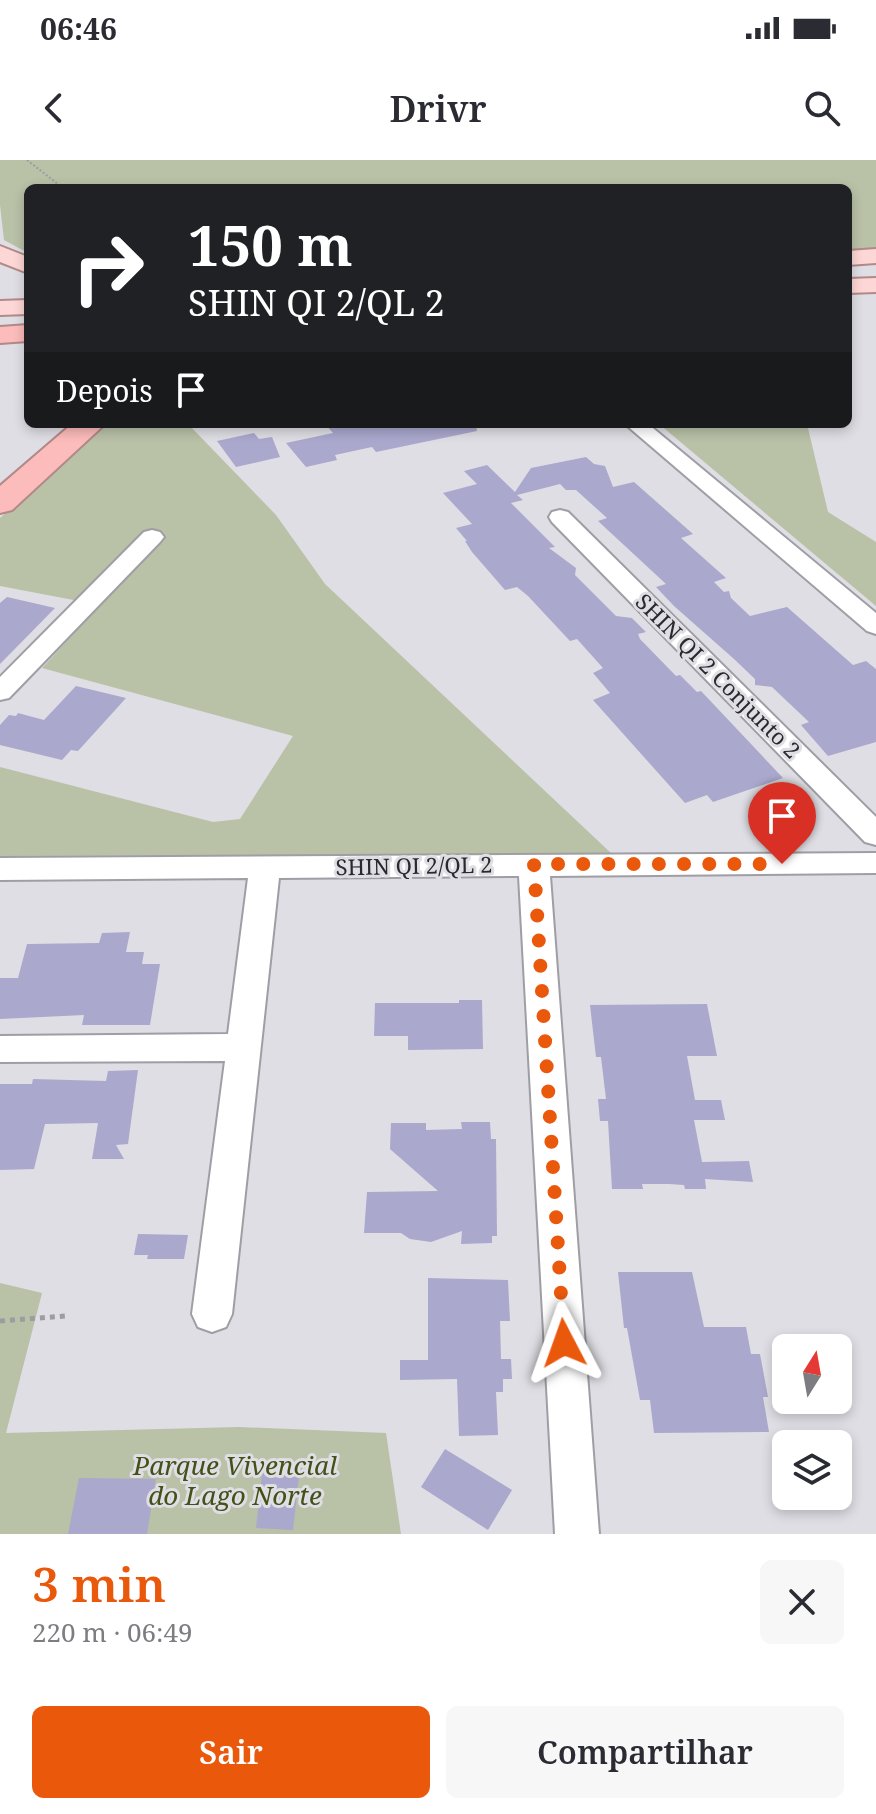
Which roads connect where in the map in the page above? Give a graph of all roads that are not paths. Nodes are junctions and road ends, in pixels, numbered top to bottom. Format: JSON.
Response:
{"nodes":[{"id":1,"x":0,"y":253,"type":"edge"},
{"id":2,"x":24,"y":264,"type":"edge"},
{"id":3,"x":876,"y":282,"type":"edge"},
{"id":4,"x":852,"y":285,"type":"edge"},
{"id":5,"x":24,"y":307,"type":"edge"},
{"id":6,"x":0,"y":308,"type":"edge"},
{"id":7,"x":0,"y":328,"type":"edge"},
{"id":8,"x":24,"y":331,"type":"edge"},
{"id":9,"x":24,"y":332,"type":"edge"},
{"id":10,"x":0,"y":335,"type":"edge"},
{"id":11,"x":85,"y":428,"type":"edge"},
{"id":12,"x":640,"y":428,"type":"edge"},
{"id":13,"x":0,"y":503,"type":"edge"},
{"id":14,"x":560,"y":517,"type":"dead end"},
{"id":15,"x":152,"y":537,"type":"dead end"},
{"id":16,"x":876,"y":626,"type":"edge"},
{"id":17,"x":0,"y":692,"type":"edge"},
{"id":18,"x":876,"y":835,"type":"edge"},
{"id":19,"x":876,"y":863,"type":"edge"},
{"id":20,"x":534,"y":864,"type":"junction"},
{"id":21,"x":265,"y":867,"type":"junction"},
{"id":22,"x":0,"y":869,"type":"edge"},
{"id":23,"x":244,"y":1047,"type":"junction"},
{"id":24,"x":0,"y":1049,"type":"edge"},
{"id":25,"x":212,"y":1314,"type":"dead end"},
{"id":26,"x":577,"y":1534,"type":"edge"}],
"edges":[{"from":1,"to":2,"type":"main road"},
{"from":3,"to":4,"type":"main road"},
{"from":5,"to":6,"type":"main road"},
{"from":7,"to":8,"type":"main road"},
{"from":9,"to":10,"type":"highway"},
{"from":11,"to":13,"type":"highway"},
{"from":12,"to":16,"type":"street"},
{"from":14,"to":18,"type":"street","name":"SHIN QI 2 Conjunto 2"},
{"from":15,"to":17,"type":"street"},
{"from":19,"to":20,"type":"street","name":"SHIN QI 2/QL 2"},
{"from":20,"to":21,"type":"street","name":"SHIN QI 2/QL 2"},
{"from":20,"to":26,"type":"street"},
{"from":21,"to":22,"type":"street","name":"SHIN QI 2/QL 2"},
{"from":21,"to":23,"type":"street"},
{"from":23,"to":24,"type":"street"},
{"from":23,"to":25,"type":"street"}]}
